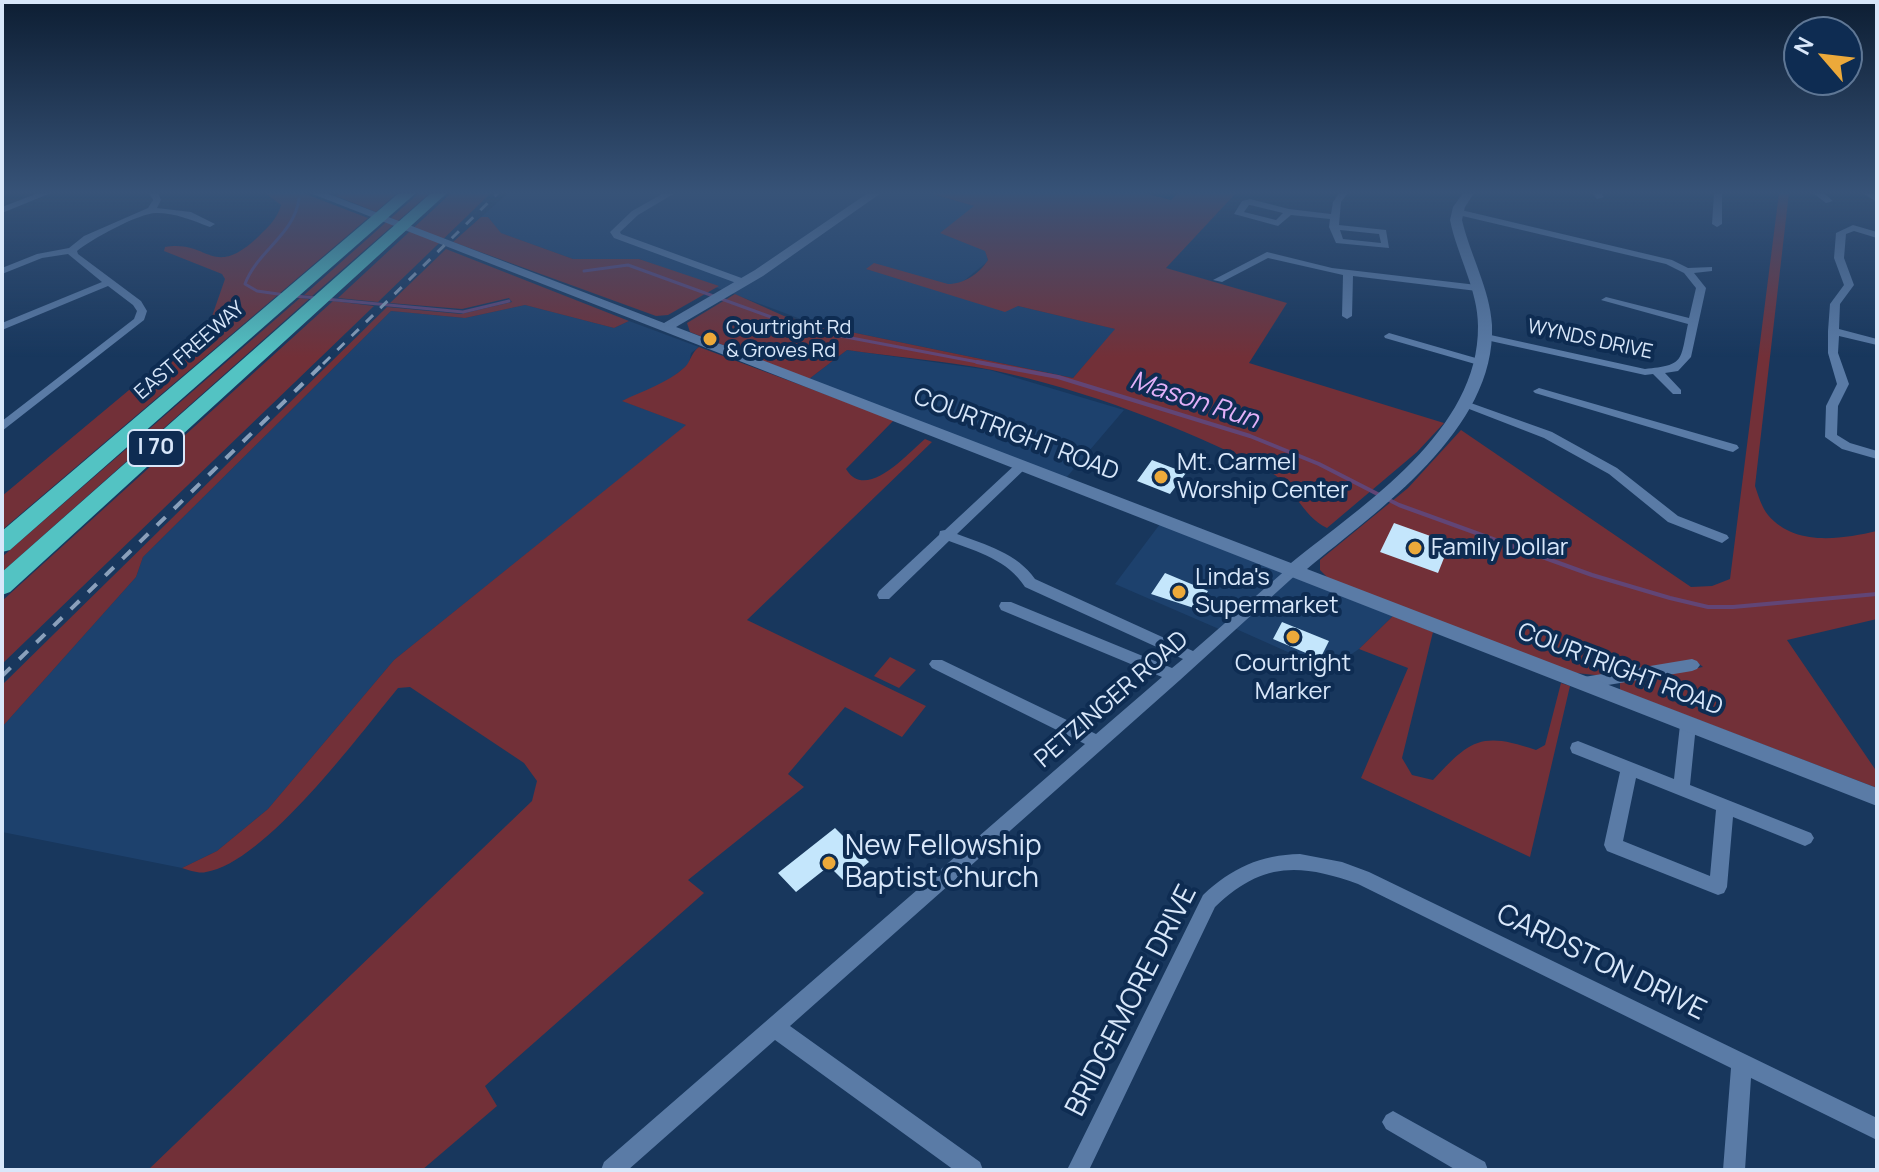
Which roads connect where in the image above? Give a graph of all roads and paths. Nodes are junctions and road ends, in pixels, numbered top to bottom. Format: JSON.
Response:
{"nodes":[{"id":1,"x":75,"y":248,"type":"edge"},
{"id":2,"x":346,"y":248,"type":"edge"},
{"id":3,"x":379,"y":248,"type":"edge"},
{"id":4,"x":456,"y":248,"type":"edge"},
{"id":5,"x":645,"y":248,"type":"edge"},
{"id":6,"x":794,"y":248,"type":"edge"},
{"id":7,"x":1464,"y":248,"type":"edge"},
{"id":8,"x":1612,"y":248,"type":"edge"},
{"id":9,"x":1840,"y":248,"type":"edge"},
{"id":10,"x":72,"y":250,"type":"junction"},
{"id":11,"x":1709,"y":269,"type":"dead end"},
{"id":12,"x":2,"y":271,"type":"edge"},
{"id":13,"x":1687,"y":271,"type":"junction"},
{"id":14,"x":1348,"y":274,"type":"junction"},
{"id":15,"x":1218,"y":280,"type":"dead end"},
{"id":16,"x":110,"y":282,"type":"junction"},
{"id":17,"x":743,"y":282,"type":"junction"},
{"id":18,"x":1477,"y":288,"type":"junction"},
{"id":19,"x":1606,"y":300,"type":"dead end"},
{"id":20,"x":1347,"y":316,"type":"dead end"},
{"id":21,"x":1693,"y":322,"type":"junction"},
{"id":22,"x":2,"y":327,"type":"edge"},
{"id":23,"x":665,"y":328,"type":"junction"},
{"id":24,"x":1833,"y":331,"type":"junction"},
{"id":25,"x":1389,"y":336,"type":"dead end"},
{"id":26,"x":1486,"y":337,"type":"junction"},
{"id":27,"x":1877,"y":342,"type":"edge"},
{"id":28,"x":1482,"y":363,"type":"junction"},
{"id":29,"x":1658,"y":373,"type":"junction"},
{"id":30,"x":1539,"y":391,"type":"dead end"},
{"id":31,"x":1677,"y":392,"type":"dead end"},
{"id":32,"x":1468,"y":405,"type":"junction"},
{"id":33,"x":2,"y":427,"type":"edge"},
{"id":34,"x":1733,"y":448,"type":"dead end"},
{"id":35,"x":1877,"y":455,"type":"edge"},
{"id":36,"x":1022,"y":465,"type":"junction"},
{"id":37,"x":945,"y":534,"type":"junction"},
{"id":38,"x":1722,"y":538,"type":"dead end"},
{"id":39,"x":2,"y":544,"type":"edge"},
{"id":40,"x":1293,"y":571,"type":"junction"},
{"id":41,"x":2,"y":586,"type":"edge"},
{"id":42,"x":884,"y":595,"type":"dead end"},
{"id":43,"x":1006,"y":606,"type":"dead end"},
{"id":44,"x":1195,"y":658,"type":"junction"},
{"id":45,"x":937,"y":664,"type":"dead end"},
{"id":46,"x":1692,"y":665,"type":"dead end"},
{"id":47,"x":1175,"y":676,"type":"junction"},
{"id":48,"x":1584,"y":683,"type":"junction"},
{"id":49,"x":1688,"y":725,"type":"junction"},
{"id":50,"x":1099,"y":743,"type":"junction"},
{"id":51,"x":1578,"y":748,"type":"dead end"},
{"id":52,"x":1629,"y":770,"type":"junction"},
{"id":53,"x":1681,"y":789,"type":"junction"},
{"id":54,"x":1877,"y":797,"type":"edge"},
{"id":55,"x":1725,"y":808,"type":"junction"},
{"id":56,"x":1805,"y":838,"type":"dead end"},
{"id":57,"x":1295,"y":861,"type":"joint"},
{"id":58,"x":774,"y":1027,"type":"junction"},
{"id":59,"x":1742,"y":1063,"type":"junction"},
{"id":60,"x":1393,"y":1122,"type":"dead end"},
{"id":61,"x":1877,"y":1129,"type":"edge"},
{"id":62,"x":612,"y":1170,"type":"edge"},
{"id":63,"x":972,"y":1170,"type":"edge"},
{"id":64,"x":1078,"y":1170,"type":"edge"},
{"id":65,"x":1477,"y":1170,"type":"edge"},
{"id":66,"x":1734,"y":1170,"type":"edge"}],
"edges":[{"from":1,"to":10,"type":"street"},
{"from":2,"to":39,"type":"highway","name":"EAST FREEWAY","number":"I 70"},
{"from":3,"to":41,"type":"highway","number":"I 70"},
{"from":4,"to":23,"type":"street","name":"COURTRIGHT ROAD"},
{"from":5,"to":17,"type":"street"},
{"from":6,"to":17,"type":"street"},
{"from":7,"to":18,"type":"street","name":"PETZINGER ROAD"},
{"from":8,"to":13,"type":"street"},
{"from":9,"to":24,"type":"street"},
{"from":10,"to":12,"type":"street"},
{"from":10,"to":16,"type":"street"},
{"from":11,"to":13,"type":"street"},
{"from":13,"to":21,"type":"street","name":"WYNDS DRIVE"},
{"from":14,"to":15,"type":"street"},
{"from":14,"to":18,"type":"street"},
{"from":14,"to":20,"type":"street"},
{"from":16,"to":22,"type":"street"},
{"from":16,"to":33,"type":"street"},
{"from":17,"to":23,"type":"street"},
{"from":18,"to":26,"type":"street","name":"PETZINGER ROAD"},
{"from":19,"to":21,"type":"street"},
{"from":21,"to":29,"type":"street","name":"WYNDS DRIVE"},
{"from":23,"to":36,"type":"street","name":"COURTRIGHT ROAD"},
{"from":24,"to":27,"type":"street"},
{"from":24,"to":35,"type":"street"},
{"from":25,"to":28,"type":"street"},
{"from":26,"to":28,"type":"street","name":"PETZINGER ROAD"},
{"from":26,"to":29,"type":"street","name":"WYNDS DRIVE"},
{"from":28,"to":32,"type":"street","name":"PETZINGER ROAD"},
{"from":29,"to":31,"type":"street"},
{"from":30,"to":34,"type":"street"},
{"from":32,"to":38,"type":"street"},
{"from":32,"to":40,"type":"street","name":"PETZINGER ROAD"},
{"from":36,"to":37,"type":"street"},
{"from":36,"to":40,"type":"street","name":"COURTRIGHT ROAD"},
{"from":37,"to":42,"type":"street"},
{"from":37,"to":44,"type":"street"},
{"from":40,"to":44,"type":"street","name":"PETZINGER ROAD"},
{"from":40,"to":48,"type":"street","name":"COURTRIGHT ROAD"},
{"from":43,"to":47,"type":"street"},
{"from":44,"to":47,"type":"street","name":"PETZINGER ROAD"},
{"from":45,"to":50,"type":"street"},
{"from":46,"to":48,"type":"street"},
{"from":47,"to":50,"type":"street","name":"PETZINGER ROAD"},
{"from":48,"to":49,"type":"street","name":"COURTRIGHT ROAD"},
{"from":49,"to":53,"type":"street"},
{"from":49,"to":54,"type":"street","name":"COURTRIGHT ROAD"},
{"from":50,"to":58,"type":"street","name":"PETZINGER ROAD"},
{"from":51,"to":52,"type":"street"},
{"from":52,"to":53,"type":"street"},
{"from":52,"to":55,"type":"street"},
{"from":53,"to":55,"type":"street"},
{"from":55,"to":56,"type":"street"},
{"from":57,"to":59,"type":"street","name":"CARDSTON DRIVE"},
{"from":57,"to":64,"type":"street","name":"BRIDGEMORE DRIVE"},
{"from":58,"to":62,"type":"street","name":"PETZINGER ROAD"},
{"from":58,"to":63,"type":"street"},
{"from":59,"to":61,"type":"street","name":"CARDSTON DRIVE"},
{"from":59,"to":66,"type":"street"},
{"from":60,"to":65,"type":"street"}]}
